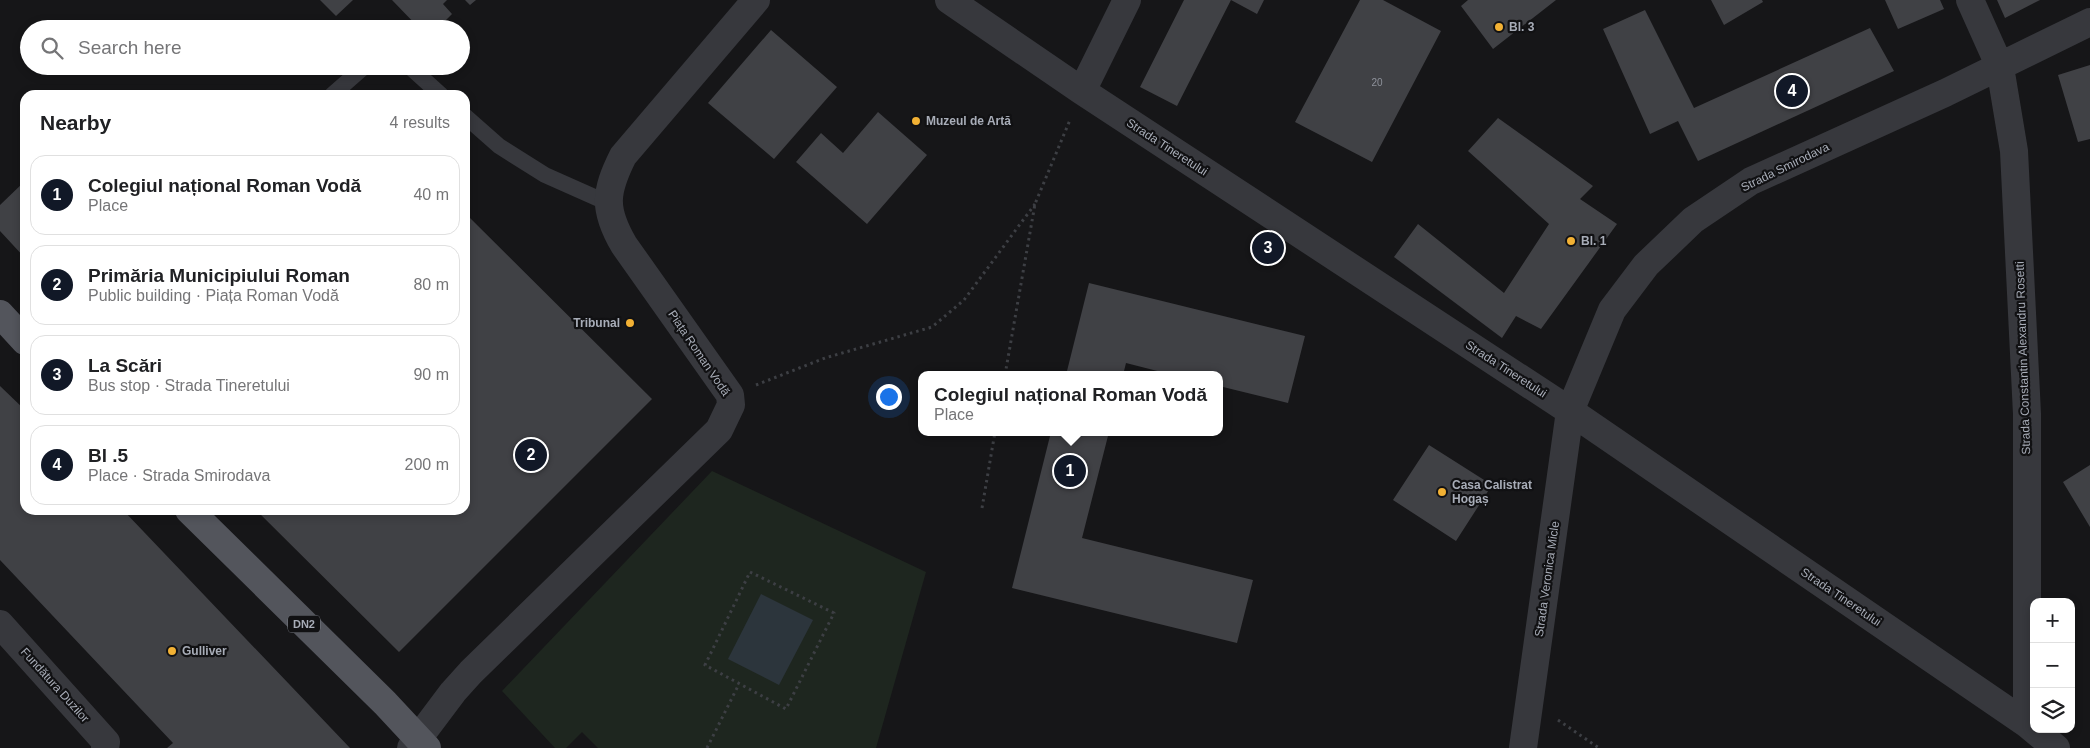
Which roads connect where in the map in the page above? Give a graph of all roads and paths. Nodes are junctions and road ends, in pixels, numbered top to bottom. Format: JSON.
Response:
{"nodes":[{"id":1,"x":756,"y":0,"type":"edge"},
{"id":2,"x":949,"y":0,"type":"edge"},
{"id":3,"x":1127,"y":0,"type":"edge"},
{"id":4,"x":1970,"y":0,"type":"edge"},
{"id":5,"x":2090,"y":22,"type":"edge"},
{"id":6,"x":2000,"y":67,"type":"junction"},
{"id":7,"x":355,"y":75,"type":"edge"},
{"id":8,"x":418,"y":75,"type":"edge"},
{"id":9,"x":338,"y":90,"type":"edge"},
{"id":10,"x":435,"y":90,"type":"edge"},
{"id":11,"x":1082,"y":91,"type":"junction"},
{"id":12,"x":470,"y":120,"type":"edge"},
{"id":13,"x":608,"y":203,"type":"junction"},
{"id":14,"x":1035,"y":204,"type":"junction"},
{"id":15,"x":0,"y":314,"type":"edge"},
{"id":16,"x":20,"y":336,"type":"edge"},
{"id":17,"x":1007,"y":371,"type":"edge"},
{"id":18,"x":730,"y":395,"type":"junction"},
{"id":19,"x":1570,"y":411,"type":"junction"},
{"id":20,"x":994,"y":436,"type":"edge"},
{"id":21,"x":982,"y":508,"type":"dead end"},
{"id":22,"x":194,"y":515,"type":"edge"},
{"id":23,"x":0,"y":624,"type":"edge"},
{"id":24,"x":739,"y":684,"type":"junction"},
{"id":25,"x":1531,"y":701,"type":"junction"},
{"id":26,"x":2027,"y":724,"type":"junction"},
{"id":27,"x":419,"y":745,"type":"edge"},
{"id":28,"x":105,"y":748,"type":"edge"},
{"id":29,"x":707,"y":748,"type":"edge"},
{"id":30,"x":1523,"y":748,"type":"edge"},
{"id":31,"x":1599,"y":748,"type":"edge"},
{"id":32,"x":2056,"y":748,"type":"edge"}],
"edges":[{"from":1,"to":13,"type":"street","name":"Piața Roman Vodă"},
{"from":2,"to":11,"type":"street","name":"Strada Tineretului"},
{"from":3,"to":11,"type":"street"},
{"from":4,"to":6,"type":"street","name":"Strada Constantin Alexandru Rosetti"},
{"from":5,"to":6,"type":"street","name":"Strada Smirodava"},
{"from":6,"to":19,"type":"street","name":"Strada Smirodava"},
{"from":6,"to":26,"type":"street","name":"Strada Constantin Alexandru Rosetti"},
{"from":7,"to":9,"type":"lane"},
{"from":8,"to":10,"type":"lane"},
{"from":11,"to":14,"type":"path"},
{"from":11,"to":19,"type":"street","name":"Strada Tineretului"},
{"from":12,"to":13,"type":"lane"},
{"from":13,"to":18,"type":"street","name":"Piața Roman Vodă"},
{"from":14,"to":17,"type":"path"},
{"from":14,"to":18,"type":"path"},
{"from":15,"to":16,"type":"main road"},
{"from":18,"to":27,"type":"street","name":"Piața Roman Vodă"},
{"from":19,"to":25,"type":"street","name":"Strada Veronica Micle"},
{"from":19,"to":26,"type":"street","name":"Strada Tineretului"},
{"from":20,"to":21,"type":"path"},
{"from":22,"to":27,"type":"main road","number":"DN2"},
{"from":23,"to":28,"type":"street","name":"Fundătura Duzilor"},
{"from":24,"to":24,"type":"path"},
{"from":24,"to":29,"type":"path"},
{"from":25,"to":30,"type":"street","name":"Strada Veronica Micle"},
{"from":25,"to":31,"type":"path"},
{"from":26,"to":32,"type":"street","name":"Strada Tineretului"}]}
